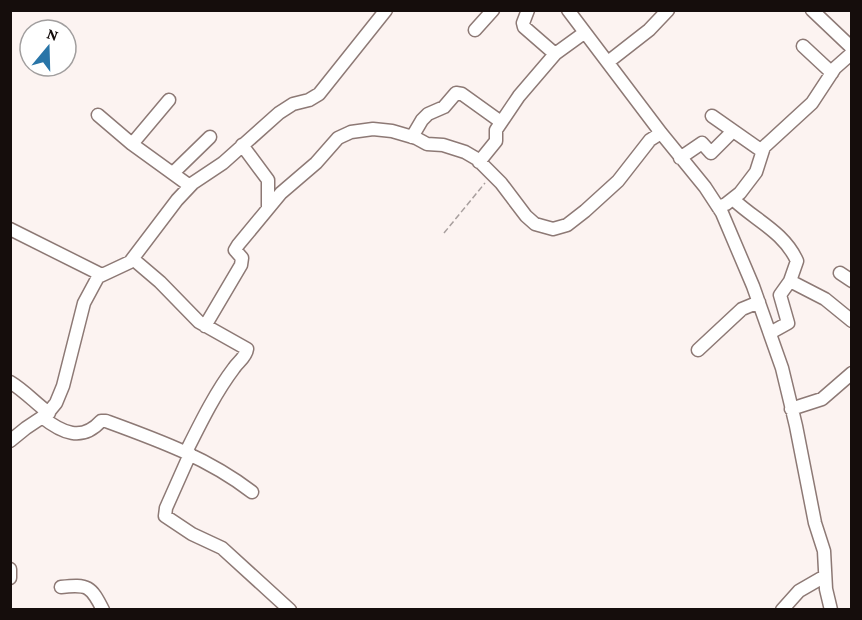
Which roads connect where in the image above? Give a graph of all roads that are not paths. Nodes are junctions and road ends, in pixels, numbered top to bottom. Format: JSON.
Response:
{"nodes":[{"id":1,"x":386,"y":10,"type":"edge"},
{"id":2,"x":493,"y":10,"type":"edge"},
{"id":3,"x":528,"y":10,"type":"edge"},
{"id":4,"x":568,"y":10,"type":"edge"},
{"id":5,"x":668,"y":10,"type":"edge"},
{"id":6,"x":812,"y":10,"type":"edge"},
{"id":7,"x":476,"y":30,"type":"dead end"},
{"id":8,"x":584,"y":33,"type":"junction"},
{"id":9,"x":803,"y":46,"type":"dead end"},
{"id":10,"x":852,"y":48,"type":"edge"},
{"id":11,"x":852,"y":53,"type":"edge"},
{"id":12,"x":555,"y":54,"type":"junction"},
{"id":13,"x":608,"y":62,"type":"junction"},
{"id":14,"x":832,"y":73,"type":"junction"},
{"id":15,"x":169,"y":100,"type":"dead end"},
{"id":16,"x":98,"y":115,"type":"dead end"},
{"id":17,"x":712,"y":116,"type":"dead end"},
{"id":18,"x":501,"y":122,"type":"junction"},
{"id":19,"x":733,"y":131,"type":"junction"},
{"id":20,"x":661,"y":133,"type":"junction"},
{"id":21,"x":210,"y":137,"type":"dead end"},
{"id":22,"x":412,"y":137,"type":"junction"},
{"id":23,"x":132,"y":144,"type":"junction"},
{"id":24,"x":242,"y":146,"type":"junction"},
{"id":25,"x":762,"y":151,"type":"junction"},
{"id":26,"x":683,"y":156,"type":"junction"},
{"id":27,"x":479,"y":162,"type":"junction"},
{"id":28,"x":173,"y":173,"type":"junction"},
{"id":29,"x":190,"y":186,"type":"junction"},
{"id":30,"x":728,"y":203,"type":"junction"},
{"id":31,"x":268,"y":208,"type":"junction"},
{"id":32,"x":10,"y":229,"type":"edge"},
{"id":33,"x":134,"y":259,"type":"junction"},
{"id":34,"x":840,"y":273,"type":"dead end"},
{"id":35,"x":102,"y":275,"type":"junction"},
{"id":36,"x":790,"y":280,"type":"junction"},
{"id":37,"x":852,"y":280,"type":"edge"},
{"id":38,"x":759,"y":302,"type":"junction"},
{"id":39,"x":852,"y":321,"type":"edge"},
{"id":40,"x":205,"y":326,"type":"junction"},
{"id":41,"x":779,"y":329,"type":"junction"},
{"id":42,"x":698,"y":350,"type":"dead end"},
{"id":43,"x":852,"y":373,"type":"edge"},
{"id":44,"x":10,"y":382,"type":"edge"},
{"id":45,"x":797,"y":408,"type":"junction"},
{"id":46,"x":46,"y":415,"type":"junction"},
{"id":47,"x":10,"y":441,"type":"edge"},
{"id":48,"x":188,"y":453,"type":"junction"},
{"id":49,"x":252,"y":492,"type":"dead end"},
{"id":50,"x":10,"y":569,"type":"edge"},
{"id":51,"x":825,"y":576,"type":"junction"},
{"id":52,"x":10,"y":578,"type":"edge"},
{"id":53,"x":61,"y":587,"type":"dead end"},
{"id":54,"x":104,"y":609,"type":"edge"},
{"id":55,"x":290,"y":609,"type":"edge"},
{"id":56,"x":782,"y":609,"type":"edge"},
{"id":57,"x":831,"y":609,"type":"edge"}],
"edges":[{"from":1,"to":24,"type":"street"},
{"from":2,"to":7,"type":"street"},
{"from":3,"to":12,"type":"street"},
{"from":4,"to":8,"type":"street"},
{"from":5,"to":13,"type":"street"},
{"from":6,"to":10,"type":"street"},
{"from":8,"to":12,"type":"street"},
{"from":8,"to":13,"type":"street"},
{"from":9,"to":14,"type":"street"},
{"from":11,"to":14,"type":"street"},
{"from":12,"to":18,"type":"street"},
{"from":13,"to":20,"type":"street"},
{"from":14,"to":25,"type":"street"},
{"from":15,"to":23,"type":"street"},
{"from":16,"to":23,"type":"street"},
{"from":17,"to":19,"type":"street"},
{"from":18,"to":22,"type":"street"},
{"from":18,"to":27,"type":"street"},
{"from":19,"to":25,"type":"street"},
{"from":19,"to":26,"type":"street"},
{"from":20,"to":26,"type":"street"},
{"from":20,"to":27,"type":"street"},
{"from":21,"to":28,"type":"street"},
{"from":22,"to":27,"type":"street"},
{"from":22,"to":31,"type":"street"},
{"from":23,"to":28,"type":"street"},
{"from":24,"to":29,"type":"street"},
{"from":24,"to":31,"type":"street"},
{"from":25,"to":30,"type":"street"},
{"from":26,"to":30,"type":"street"},
{"from":28,"to":29,"type":"street"},
{"from":29,"to":33,"type":"street"},
{"from":30,"to":36,"type":"street"},
{"from":30,"to":38,"type":"street"},
{"from":31,"to":40,"type":"street"},
{"from":32,"to":35,"type":"street"},
{"from":33,"to":35,"type":"street"},
{"from":33,"to":40,"type":"street"},
{"from":34,"to":37,"type":"street"},
{"from":35,"to":46,"type":"street"},
{"from":36,"to":39,"type":"street"},
{"from":36,"to":41,"type":"street"},
{"from":38,"to":41,"type":"street"},
{"from":38,"to":42,"type":"street"},
{"from":40,"to":48,"type":"street"},
{"from":41,"to":45,"type":"street"},
{"from":43,"to":45,"type":"street"},
{"from":44,"to":46,"type":"street"},
{"from":45,"to":51,"type":"street"},
{"from":46,"to":47,"type":"street"},
{"from":46,"to":48,"type":"street"},
{"from":48,"to":49,"type":"street"},
{"from":48,"to":55,"type":"street"},
{"from":50,"to":52,"type":"street"},
{"from":51,"to":56,"type":"street"},
{"from":51,"to":57,"type":"street"},
{"from":53,"to":54,"type":"street"}]}
